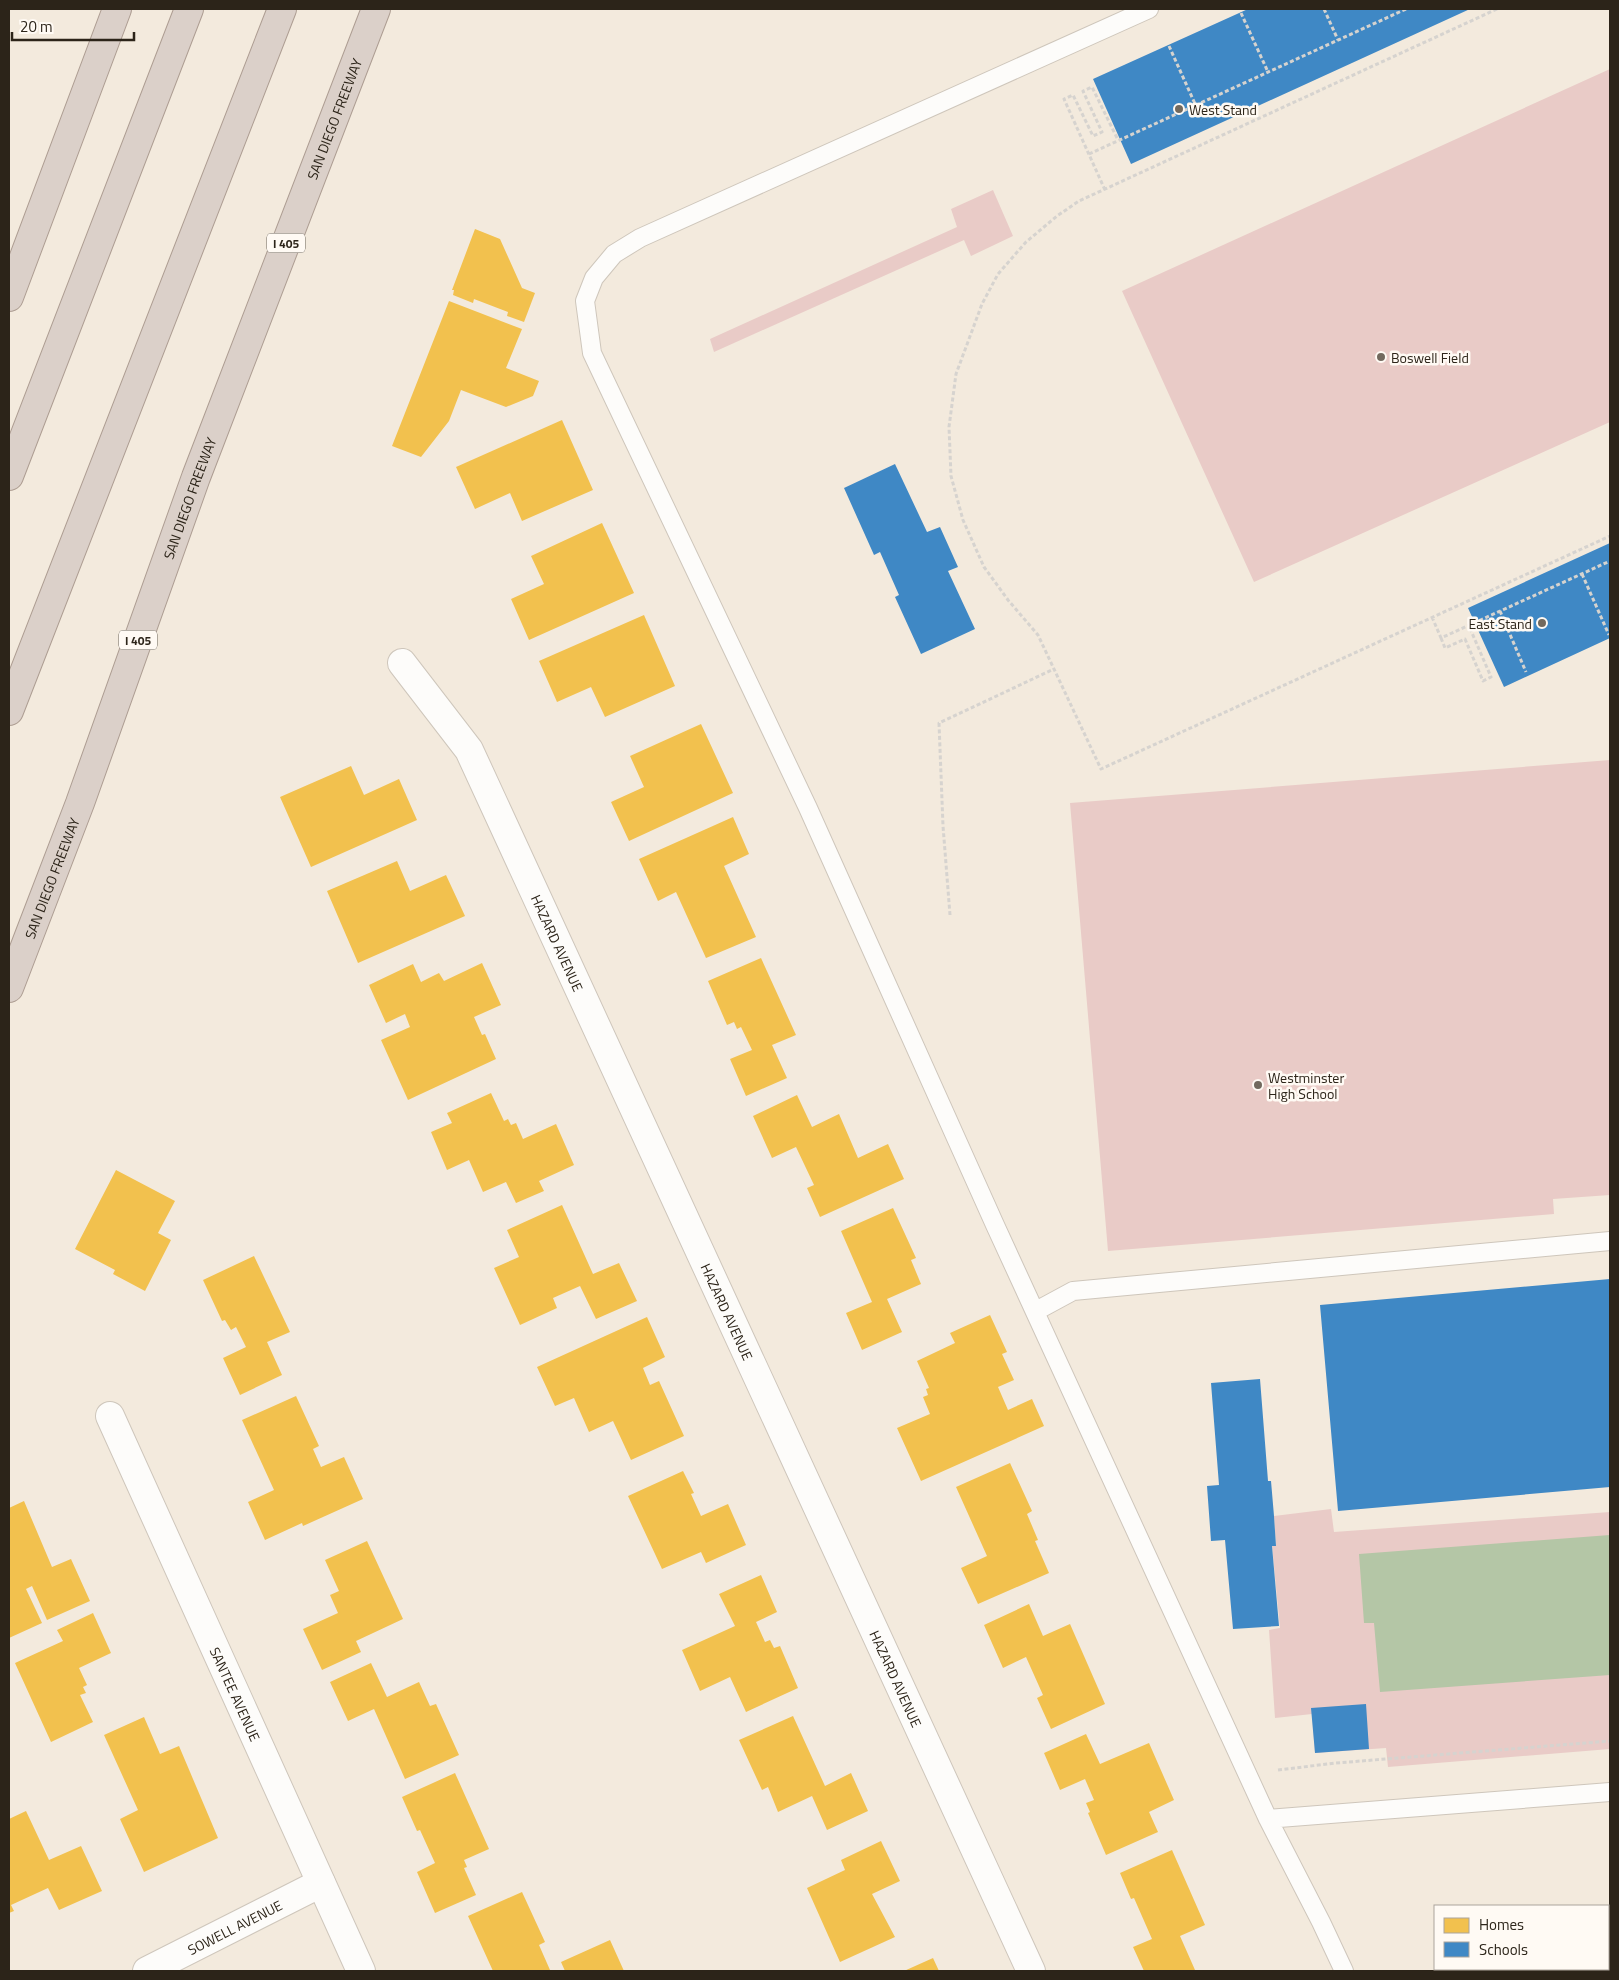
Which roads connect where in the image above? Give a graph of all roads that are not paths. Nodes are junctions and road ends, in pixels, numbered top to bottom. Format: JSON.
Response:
{"nodes":[{"id":1,"x":117,"y":9,"type":"edge"},
{"id":2,"x":189,"y":9,"type":"edge"},
{"id":3,"x":282,"y":9,"type":"edge"},
{"id":4,"x":376,"y":9,"type":"edge"},
{"id":5,"x":1149,"y":9,"type":"edge"},
{"id":6,"x":11,"y":291,"type":"edge"},
{"id":7,"x":9,"y":476,"type":"edge"},
{"id":8,"x":402,"y":664,"type":"dead end"},
{"id":9,"x":9,"y":711,"type":"edge"},
{"id":10,"x":9,"y":988,"type":"edge"},
{"id":11,"x":1610,"y":1241,"type":"edge"},
{"id":12,"x":1036,"y":1311,"type":"junction"},
{"id":13,"x":110,"y":1416,"type":"dead end"},
{"id":14,"x":1610,"y":1792,"type":"edge"},
{"id":15,"x":1268,"y":1819,"type":"junction"},
{"id":16,"x":321,"y":1883,"type":"junction"},
{"id":17,"x":147,"y":1971,"type":"edge"},
{"id":18,"x":361,"y":1971,"type":"edge"},
{"id":19,"x":1031,"y":1971,"type":"edge"},
{"id":20,"x":1344,"y":1971,"type":"edge"}],
"edges":[{"from":1,"to":6,"type":"highway"},
{"from":2,"to":7,"type":"highway"},
{"from":3,"to":9,"type":"highway"},
{"from":4,"to":10,"type":"highway","name":"SAN DIEGO FREEWAY","number":"I 405"},
{"from":5,"to":12,"type":"lane"},
{"from":8,"to":19,"type":"street","name":"HAZARD AVENUE"},
{"from":11,"to":12,"type":"lane"},
{"from":12,"to":15,"type":"lane"},
{"from":13,"to":16,"type":"street","name":"SANTEE AVENUE"},
{"from":14,"to":15,"type":"lane"},
{"from":15,"to":20,"type":"lane"},
{"from":16,"to":17,"type":"street","name":"SOWELL AVENUE"},
{"from":16,"to":18,"type":"street","name":"SANTEE AVENUE"}]}
